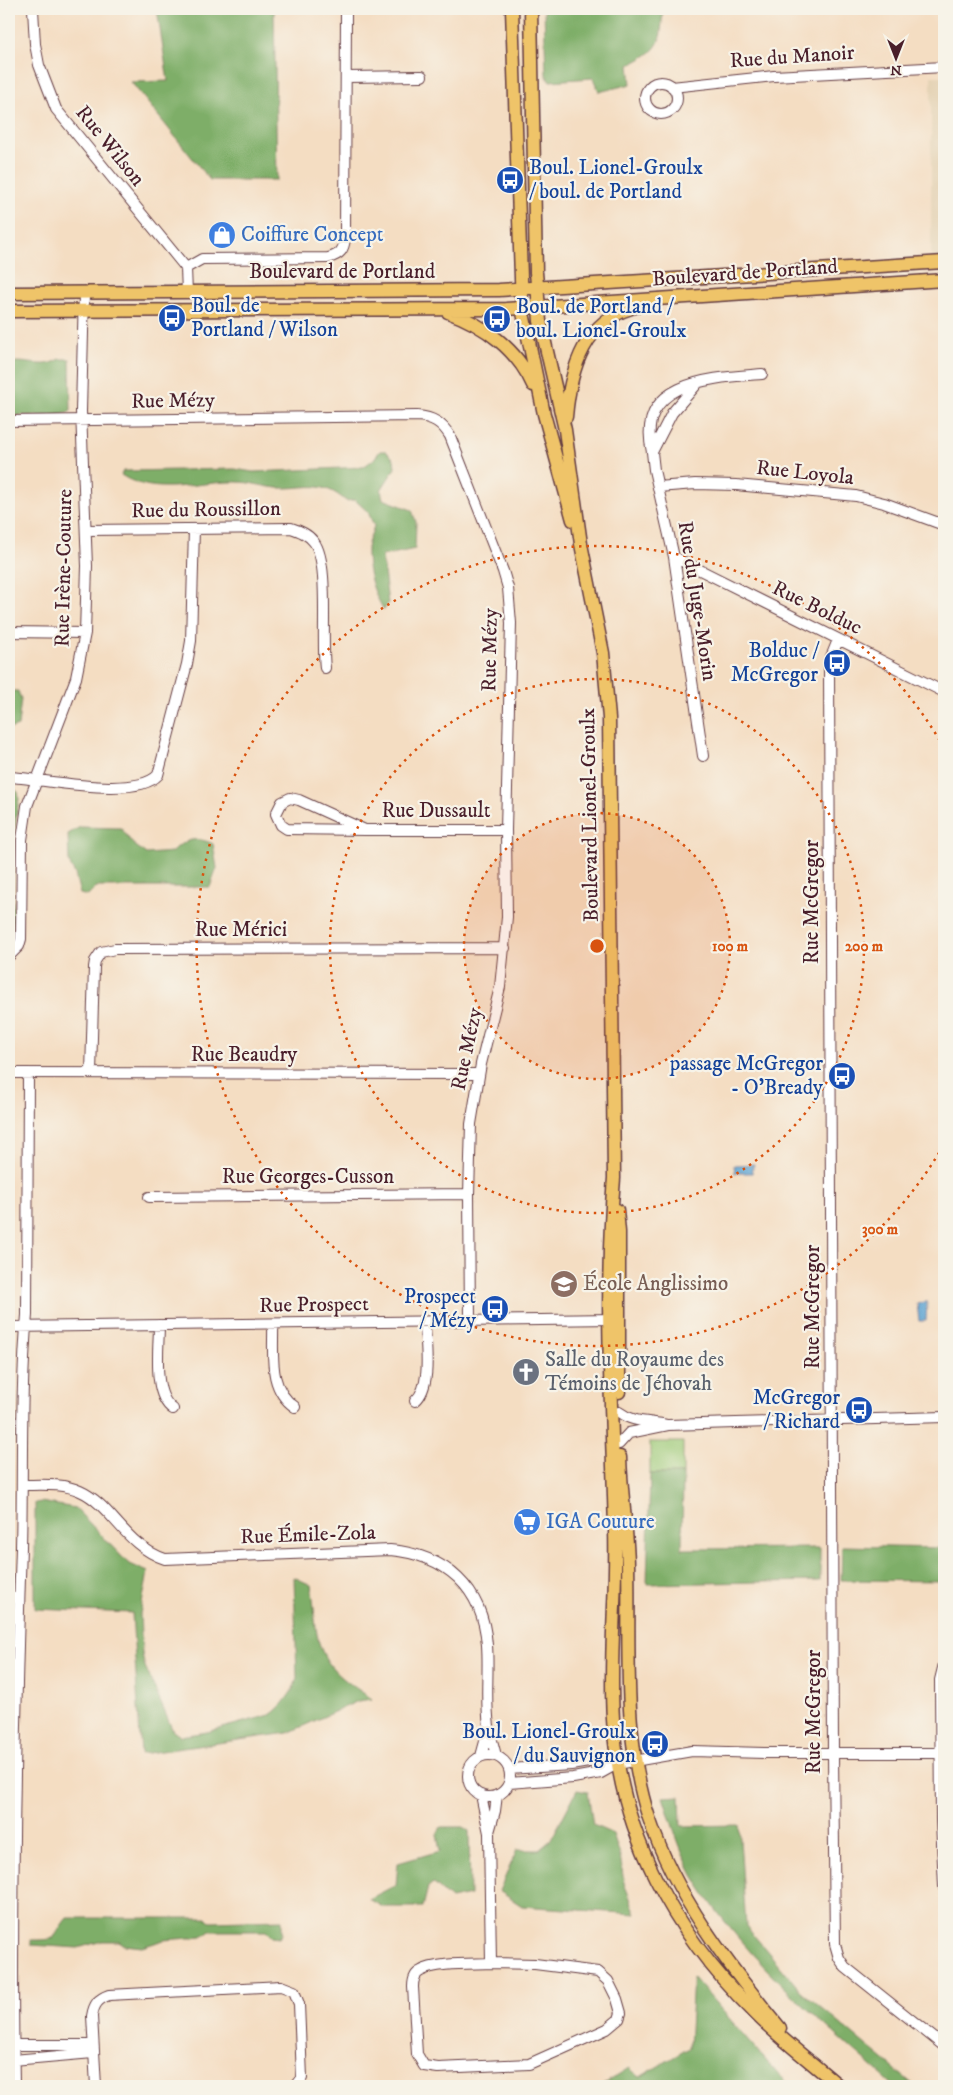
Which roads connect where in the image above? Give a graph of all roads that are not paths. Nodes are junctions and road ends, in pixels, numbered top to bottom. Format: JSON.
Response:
{"nodes":[{"id":1,"x":33,"y":9,"type":"edge"},
{"id":2,"x":346,"y":9,"type":"edge"},
{"id":3,"x":512,"y":9,"type":"edge"},
{"id":4,"x":530,"y":9,"type":"edge"},
{"id":5,"x":944,"y":67,"type":"edge"},
{"id":6,"x":422,"y":76,"type":"dead end"},
{"id":7,"x":346,"y":77,"type":"junction"},
{"id":8,"x":672,"y":87,"type":"dead end"},
{"id":9,"x":944,"y":262,"type":"edge"},
{"id":10,"x":186,"y":268,"type":"junction"},
{"id":11,"x":944,"y":280,"type":"edge"},
{"id":12,"x":537,"y":288,"type":"junction"},
{"id":13,"x":520,"y":289,"type":"junction"},
{"id":14,"x":9,"y":293,"type":"edge"},
{"id":15,"x":187,"y":293,"type":"junction"},
{"id":16,"x":84,"y":294,"type":"junction"},
{"id":17,"x":684,"y":297,"type":"junction"},
{"id":18,"x":539,"y":307,"type":"junction"},
{"id":19,"x":522,"y":308,"type":"junction"},
{"id":20,"x":441,"y":310,"type":"junction"},
{"id":21,"x":9,"y":311,"type":"edge"},
{"id":22,"x":84,"y":311,"type":"junction"},
{"id":23,"x":762,"y":374,"type":"dead end"},
{"id":24,"x":697,"y":384,"type":"junction"},
{"id":25,"x":544,"y":414,"type":"junction"},
{"id":26,"x":9,"y":422,"type":"edge"},
{"id":27,"x":81,"y":422,"type":"junction"},
{"id":28,"x":565,"y":430,"type":"junction"},
{"id":29,"x":652,"y":452,"type":"junction"},
{"id":30,"x":658,"y":487,"type":"junction"},
{"id":31,"x":944,"y":525,"type":"edge"},
{"id":32,"x":194,"y":529,"type":"junction"},
{"id":33,"x":86,"y":530,"type":"junction"},
{"id":34,"x":581,"y":544,"type":"junction"},
{"id":35,"x":674,"y":557,"type":"junction"},
{"id":36,"x":9,"y":632,"type":"edge"},
{"id":37,"x":84,"y":633,"type":"junction"},
{"id":38,"x":838,"y":640,"type":"junction"},
{"id":39,"x":325,"y":668,"type":"dead end"},
{"id":40,"x":944,"y":692,"type":"edge"},
{"id":41,"x":703,"y":756,"type":"dead end"},
{"id":42,"x":9,"y":777,"type":"edge"},
{"id":43,"x":37,"y":781,"type":"junction"},
{"id":44,"x":365,"y":830,"type":"junction"},
{"id":45,"x":506,"y":830,"type":"junction"},
{"id":46,"x":505,"y":948,"type":"junction"},
{"id":47,"x":12,"y":954,"type":"edge"},
{"id":48,"x":9,"y":1073,"type":"edge"},
{"id":49,"x":28,"y":1073,"type":"junction"},
{"id":50,"x":91,"y":1073,"type":"junction"},
{"id":51,"x":479,"y":1074,"type":"junction"},
{"id":52,"x":468,"y":1194,"type":"junction"},
{"id":53,"x":148,"y":1197,"type":"dead end"},
{"id":54,"x":614,"y":1319,"type":"junction"},
{"id":55,"x":470,"y":1321,"type":"junction"},
{"id":56,"x":425,"y":1322,"type":"junction"},
{"id":57,"x":273,"y":1324,"type":"junction"},
{"id":58,"x":159,"y":1325,"type":"junction"},
{"id":59,"x":9,"y":1327,"type":"edge"},
{"id":60,"x":25,"y":1327,"type":"junction"},
{"id":61,"x":415,"y":1401,"type":"dead end"},
{"id":62,"x":295,"y":1407,"type":"dead end"},
{"id":63,"x":173,"y":1410,"type":"dead end"},
{"id":64,"x":619,"y":1412,"type":"junction"},
{"id":65,"x":944,"y":1417,"type":"edge"},
{"id":66,"x":832,"y":1421,"type":"junction"},
{"id":67,"x":668,"y":1426,"type":"junction"},
{"id":68,"x":619,"y":1444,"type":"junction"},
{"id":69,"x":22,"y":1485,"type":"junction"},
{"id":70,"x":14,"y":1598,"type":"edge"},
{"id":71,"x":944,"y":1664,"type":"edge"},
{"id":72,"x":12,"y":1717,"type":"edge"},
{"id":73,"x":489,"y":1726,"type":"junction"},
{"id":74,"x":940,"y":1753,"type":"junction"},
{"id":75,"x":832,"y":1754,"type":"junction"},
{"id":76,"x":481,"y":1756,"type":"junction"},
{"id":77,"x":496,"y":1756,"type":"junction"},
{"id":78,"x":636,"y":1760,"type":"junction"},
{"id":79,"x":617,"y":1764,"type":"junction"},
{"id":80,"x":509,"y":1769,"type":"junction"},
{"id":81,"x":509,"y":1783,"type":"junction"},
{"id":82,"x":481,"y":1795,"type":"junction"},
{"id":83,"x":497,"y":1795,"type":"junction"},
{"id":84,"x":488,"y":1833,"type":"junction"},
{"id":85,"x":944,"y":1886,"type":"edge"},
{"id":86,"x":491,"y":1963,"type":"junction"},
{"id":87,"x":13,"y":2045,"type":"junction"},
{"id":88,"x":944,"y":2046,"type":"edge"},
{"id":89,"x":93,"y":2049,"type":"junction"},
{"id":90,"x":13,"y":2060,"type":"junction"},
{"id":91,"x":814,"y":2065,"type":"junction"},
{"id":92,"x":14,"y":2086,"type":"edge"},
{"id":93,"x":96,"y":2086,"type":"edge"},
{"id":94,"x":296,"y":2086,"type":"edge"},
{"id":95,"x":839,"y":2086,"type":"edge"}],
"edges":[{"from":1,"to":10,"type":"street","name":"Rue Wilson"},
{"from":2,"to":7,"type":"street"},
{"from":3,"to":13,"type":"main road","name":"Boulevard Lionel-Groulx"},
{"from":4,"to":12,"type":"main road","name":"Boulevard Lionel-Groulx"},
{"from":5,"to":8,"type":"street","name":"Rue du Manoir"},
{"from":6,"to":7,"type":"street"},
{"from":7,"to":10,"type":"street"},
{"from":9,"to":12,"type":"main road","name":"Boulevard de Portland"},
{"from":10,"to":15,"type":"street"},
{"from":11,"to":17,"type":"main road","name":"Boulevard de Portland"},
{"from":12,"to":13,"type":"main road","name":"Boulevard de Portland"},
{"from":12,"to":18,"type":"main road","name":"Boulevard Lionel-Groulx"},
{"from":13,"to":15,"type":"main road","name":"Boulevard de Portland"},
{"from":13,"to":19,"type":"main road","name":"Boulevard Lionel-Groulx"},
{"from":14,"to":16,"type":"main road","name":"Boulevard de Portland"},
{"from":15,"to":16,"type":"main road","name":"Boulevard de Portland"},
{"from":16,"to":22,"type":"street","name":"Rue Irène-Couture"},
{"from":17,"to":18,"type":"main road","name":"Boulevard de Portland"},
{"from":17,"to":28,"type":"main road"},
{"from":18,"to":19,"type":"main road","name":"Boulevard de Portland"},
{"from":18,"to":28,"type":"main road","name":"Boulevard Lionel-Groulx"},
{"from":19,"to":20,"type":"main road","name":"Boulevard de Portland"},
{"from":19,"to":25,"type":"main road","name":"Boulevard Lionel-Groulx"},
{"from":20,"to":22,"type":"main road","name":"Boulevard de Portland"},
{"from":20,"to":25,"type":"main road"},
{"from":21,"to":22,"type":"main road","name":"Boulevard de Portland"},
{"from":22,"to":27,"type":"street","name":"Rue Irène-Couture"},
{"from":23,"to":24,"type":"street","name":"Rue du Juge-Morin"},
{"from":24,"to":29,"type":"street"},
{"from":24,"to":29,"type":"street","name":"Rue du Juge-Morin"},
{"from":25,"to":34,"type":"main road","name":"Boulevard Lionel-Groulx"},
{"from":26,"to":27,"type":"street","name":"Rue Mézy"},
{"from":27,"to":33,"type":"street","name":"Rue Irène-Couture"},
{"from":27,"to":45,"type":"street","name":"Rue Mézy"},
{"from":28,"to":34,"type":"main road","name":"Boulevard Lionel-Groulx"},
{"from":29,"to":30,"type":"street","name":"Rue du Juge-Morin"},
{"from":30,"to":31,"type":"street","name":"Rue Loyola"},
{"from":30,"to":35,"type":"street","name":"Rue du Juge-Morin"},
{"from":32,"to":33,"type":"street","name":"Rue du Roussillon"},
{"from":32,"to":39,"type":"street","name":"Rue du Roussillon"},
{"from":32,"to":43,"type":"street"},
{"from":33,"to":37,"type":"street","name":"Rue Irène-Couture"},
{"from":34,"to":54,"type":"main road","name":"Boulevard Lionel-Groulx"},
{"from":35,"to":38,"type":"street","name":"Rue Bolduc"},
{"from":35,"to":41,"type":"street","name":"Rue du Juge-Morin"},
{"from":36,"to":37,"type":"street"},
{"from":37,"to":43,"type":"street","name":"Rue Irène-Couture"},
{"from":38,"to":40,"type":"street","name":"Rue Bolduc"},
{"from":38,"to":66,"type":"street","name":"Rue McGregor"},
{"from":42,"to":43,"type":"street"},
{"from":43,"to":47,"type":"street","name":"Rue Irène-Couture"},
{"from":44,"to":44,"type":"street","name":"Rue Dussault"},
{"from":44,"to":45,"type":"street","name":"Rue Dussault"},
{"from":45,"to":46,"type":"street","name":"Rue Mézy"},
{"from":46,"to":50,"type":"street","name":"Rue Mérici"},
{"from":46,"to":51,"type":"street","name":"Rue Mézy"},
{"from":48,"to":49,"type":"street","name":"Rue Beaudry"},
{"from":49,"to":50,"type":"street","name":"Rue Beaudry"},
{"from":49,"to":60,"type":"street"},
{"from":50,"to":51,"type":"street","name":"Rue Beaudry"},
{"from":51,"to":52,"type":"street","name":"Rue Mézy"},
{"from":52,"to":53,"type":"street","name":"Rue Georges-Cusson"},
{"from":52,"to":55,"type":"street","name":"Rue Mézy"},
{"from":54,"to":55,"type":"street","name":"Rue Prospect"},
{"from":54,"to":64,"type":"main road","name":"Boulevard Lionel-Groulx"},
{"from":54,"to":79,"type":"main road","name":"Boulevard Lionel-Groulx"},
{"from":55,"to":56,"type":"street","name":"Rue Prospect"},
{"from":56,"to":57,"type":"street","name":"Rue Prospect"},
{"from":56,"to":61,"type":"street"},
{"from":57,"to":58,"type":"street","name":"Rue Prospect"},
{"from":57,"to":62,"type":"street"},
{"from":58,"to":60,"type":"street","name":"Rue Prospect"},
{"from":58,"to":63,"type":"street"},
{"from":59,"to":60,"type":"street","name":"Rue Prospect"},
{"from":60,"to":69,"type":"street"},
{"from":64,"to":67,"type":"street"},
{"from":64,"to":68,"type":"main road","name":"Boulevard Lionel-Groulx"},
{"from":65,"to":66,"type":"street"},
{"from":66,"to":67,"type":"street"},
{"from":66,"to":75,"type":"street","name":"Rue McGregor"},
{"from":67,"to":68,"type":"street"},
{"from":68,"to":78,"type":"main road","name":"Boulevard Lionel-Groulx"},
{"from":69,"to":70,"type":"street"},
{"from":69,"to":73,"type":"street","name":"Rue Émile-Zola"},
{"from":70,"to":72,"type":"street"},
{"from":71,"to":74,"type":"street"},
{"from":72,"to":87,"type":"street"},
{"from":73,"to":76,"type":"street","name":"Rue Émile-Zola"},
{"from":73,"to":77,"type":"street","name":"Rue Émile-Zola"},
{"from":74,"to":75,"type":"street"},
{"from":74,"to":85,"type":"street"},
{"from":75,"to":78,"type":"street"},
{"from":75,"to":88,"type":"street","name":"Rue McGregor"},
{"from":76,"to":77,"type":"street"},
{"from":76,"to":82,"type":"street"},
{"from":77,"to":80,"type":"street"},
{"from":78,"to":79,"type":"street"},
{"from":78,"to":91,"type":"main road","name":"Boulevard Lionel-Groulx"},
{"from":79,"to":80,"type":"street"},
{"from":79,"to":81,"type":"street"},
{"from":79,"to":91,"type":"main road","name":"Boulevard Lionel-Groulx"},
{"from":80,"to":81,"type":"street"},
{"from":81,"to":83,"type":"street"},
{"from":82,"to":83,"type":"street"},
{"from":82,"to":84,"type":"street"},
{"from":83,"to":84,"type":"street"},
{"from":84,"to":86,"type":"street"},
{"from":86,"to":86,"type":"street"},
{"from":87,"to":89,"type":"street"},
{"from":87,"to":90,"type":"street"},
{"from":89,"to":90,"type":"street"},
{"from":89,"to":93,"type":"street"},
{"from":89,"to":94,"type":"street"},
{"from":90,"to":92,"type":"street"},
{"from":91,"to":95,"type":"main road","name":"Boulevard Lionel-Groulx"}]}
